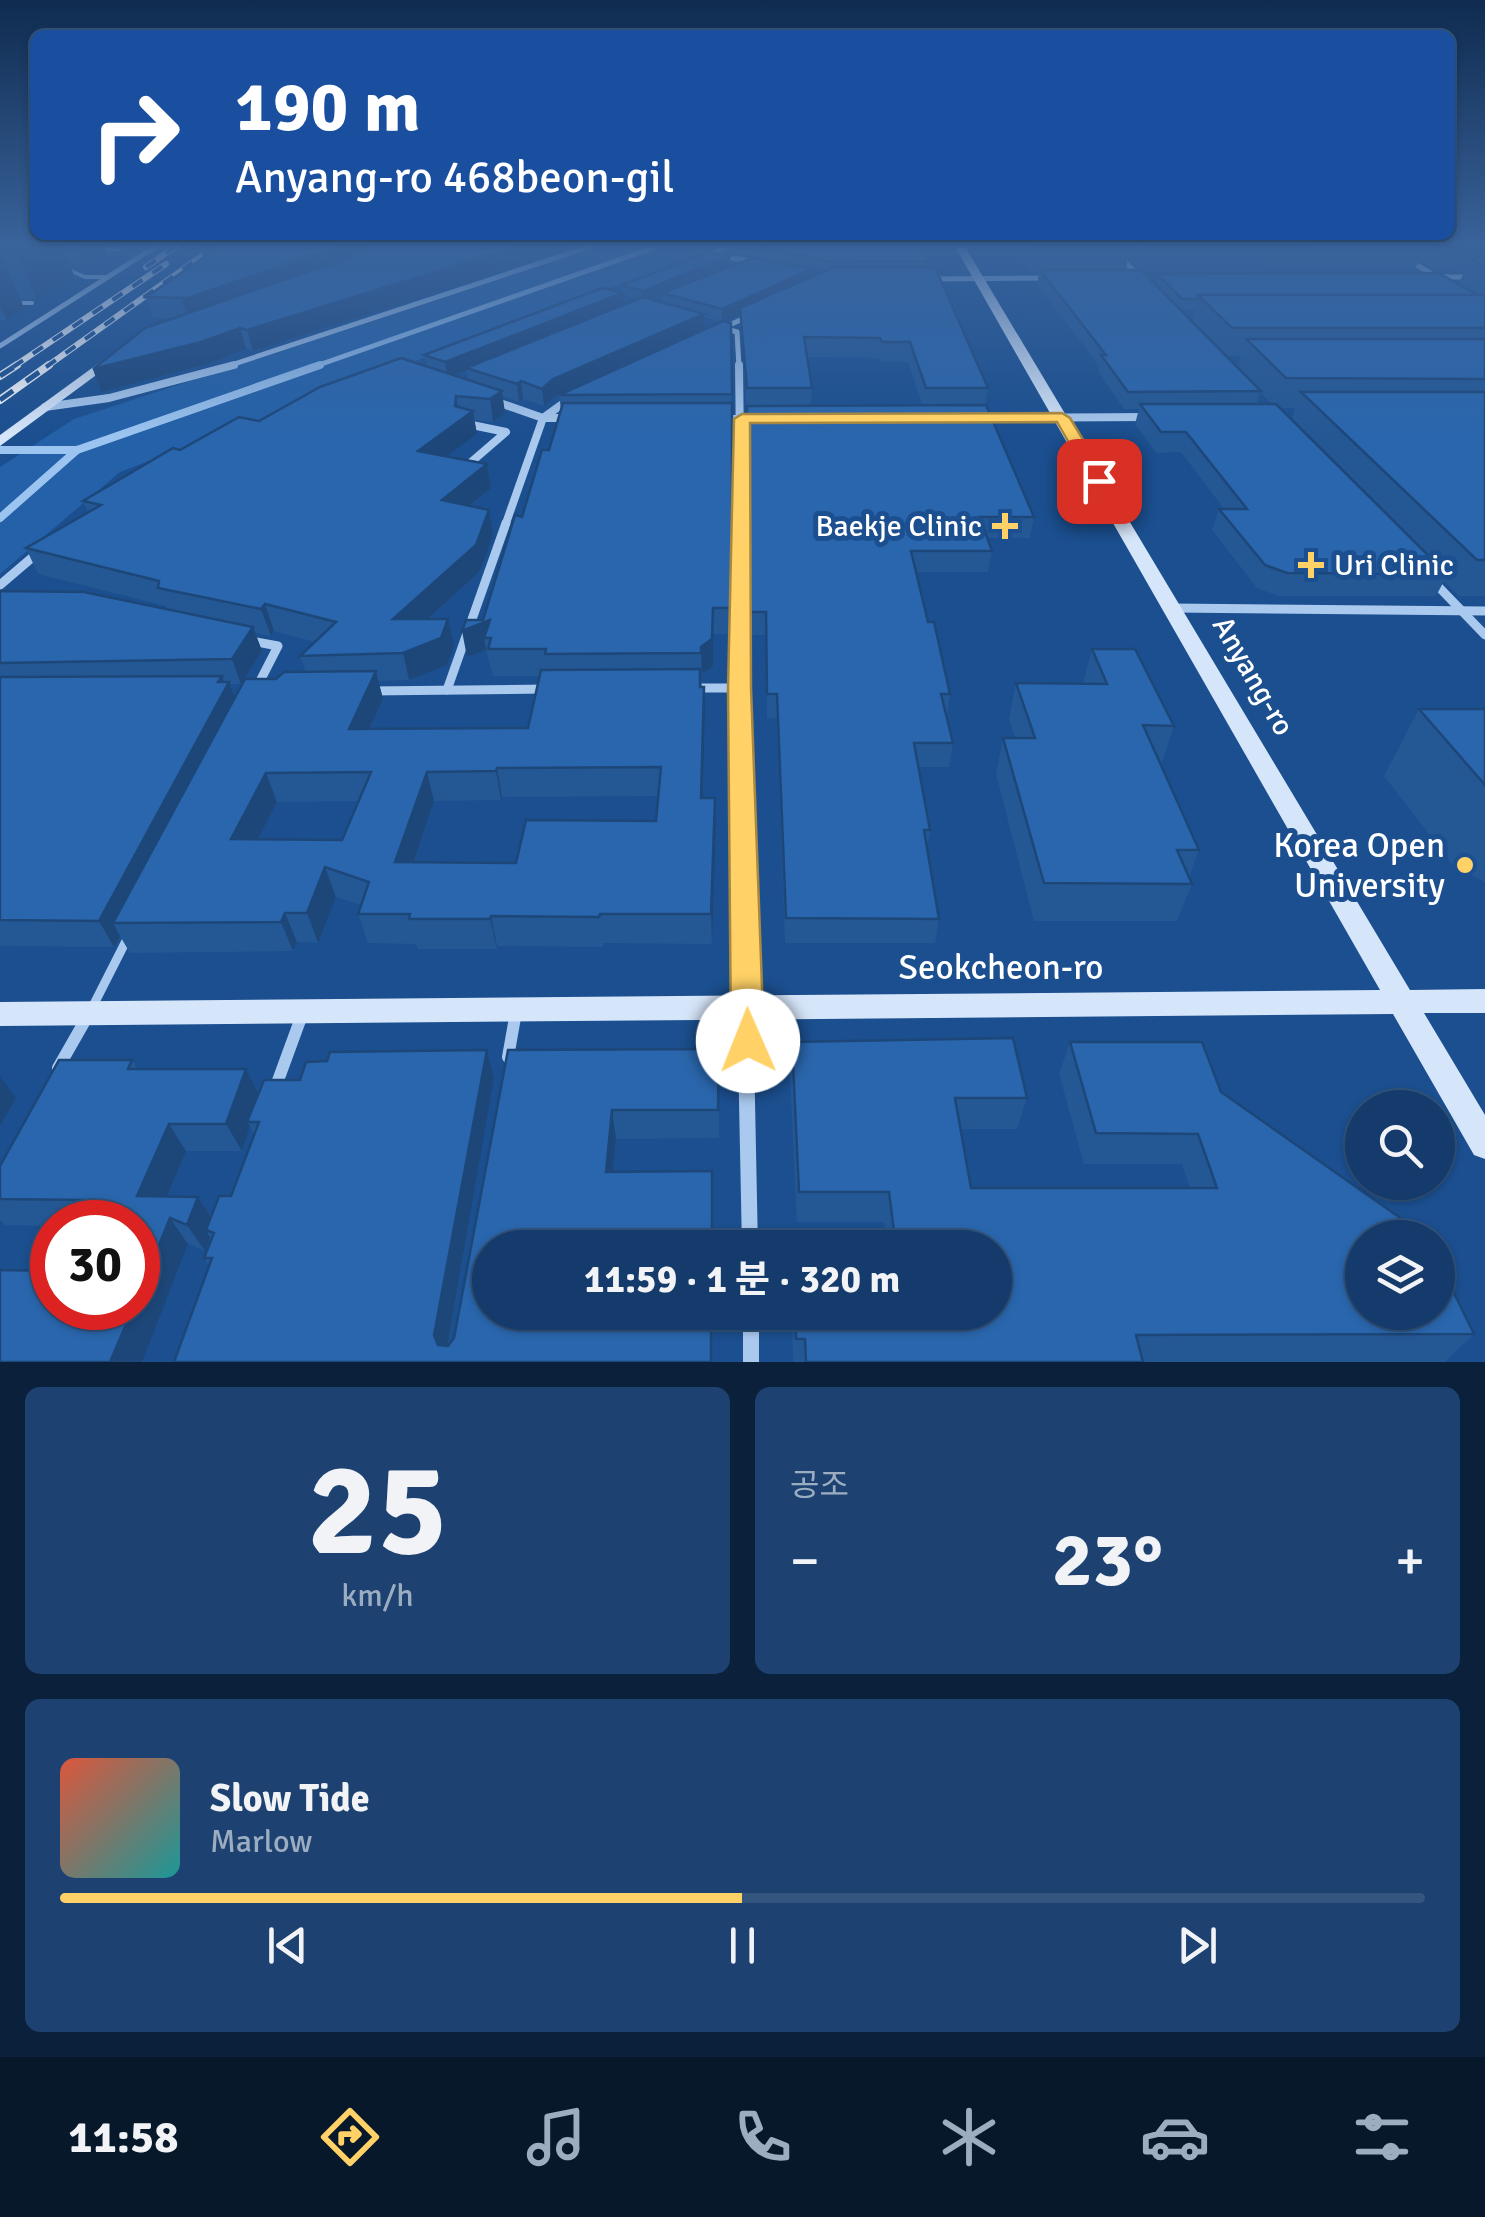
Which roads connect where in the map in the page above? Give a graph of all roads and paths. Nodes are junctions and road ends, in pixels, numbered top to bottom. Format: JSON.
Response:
{"nodes":[{"id":1,"x":59,"y":309,"type":"edge"},
{"id":2,"x":403,"y":309,"type":"edge"},
{"id":3,"x":997,"y":309,"type":"edge"},
{"id":4,"x":760,"y":312,"type":"edge"},
{"id":5,"x":707,"y":324,"type":"edge"},
{"id":6,"x":723,"y":328,"type":"junction"},
{"id":7,"x":706,"y":336,"type":"edge"},
{"id":8,"x":0,"y":346,"type":"edge"},
{"id":9,"x":132,"y":348,"type":"edge"},
{"id":10,"x":478,"y":395,"type":"edge"},
{"id":11,"x":574,"y":396,"type":"edge"},
{"id":12,"x":44,"y":407,"type":"junction"},
{"id":13,"x":1159,"y":417,"type":"edge"},
{"id":14,"x":542,"y":418,"type":"junction"},
{"id":15,"x":582,"y":418,"type":"edge"},
{"id":16,"x":702,"y":418,"type":"edge"},
{"id":17,"x":779,"y":418,"type":"edge"},
{"id":18,"x":968,"y":418,"type":"edge"},
{"id":19,"x":1062,"y":418,"type":"junction"},
{"id":20,"x":742,"y":419,"type":"junction"},
{"id":21,"x":465,"y":424,"type":"edge"},
{"id":22,"x":0,"y":442,"type":"edge"},
{"id":23,"x":458,"y":474,"type":"edge"},
{"id":24,"x":55,"y":537,"type":"edge"},
{"id":25,"x":1422,"y":570,"type":"edge"},
{"id":26,"x":0,"y":586,"type":"edge"},
{"id":27,"x":18,"y":591,"type":"edge"},
{"id":28,"x":1173,"y":608,"type":"junction"},
{"id":29,"x":1462,"y":611,"type":"junction"},
{"id":30,"x":1485,"y":611,"type":"edge"},
{"id":31,"x":1485,"y":635,"type":"edge"},
{"id":32,"x":240,"y":638,"type":"edge"},
{"id":33,"x":681,"y":688,"type":"edge"},
{"id":34,"x":739,"y":688,"type":"junction"},
{"id":35,"x":564,"y":689,"type":"edge"},
{"id":36,"x":447,"y":690,"type":"junction"},
{"id":37,"x":351,"y":691,"type":"edge"},
{"id":38,"x":274,"y":692,"type":"edge"},
{"id":39,"x":235,"y":693,"type":"edge"},
{"id":40,"x":254,"y":693,"type":"junction"},
{"id":41,"x":132,"y":929,"type":"edge"},
{"id":42,"x":1402,"y":1001,"type":"junction"},
{"id":43,"x":1485,"y":1001,"type":"edge"},
{"id":44,"x":747,"y":1006,"type":"junction"},
{"id":45,"x":517,"y":1008,"type":"junction"},
{"id":46,"x":304,"y":1011,"type":"junction"},
{"id":47,"x":89,"y":1013,"type":"junction"},
{"id":48,"x":0,"y":1014,"type":"edge"},
{"id":49,"x":507,"y":1067,"type":"edge"},
{"id":50,"x":54,"y":1076,"type":"edge"},
{"id":51,"x":270,"y":1103,"type":"edge"},
{"id":52,"x":1485,"y":1144,"type":"edge"},
{"id":53,"x":750,"y":1230,"type":"edge"},
{"id":54,"x":750,"y":1330,"type":"edge"},
{"id":55,"x":751,"y":1362,"type":"edge"}],
"edges":[{"from":1,"to":8,"type":"street"},
{"from":2,"to":12,"type":"street"},
{"from":3,"to":19,"type":"street","name":"Anyang-ro"},
{"from":4,"to":6,"type":"street"},
{"from":5,"to":6,"type":"street"},
{"from":6,"to":7,"type":"street"},
{"from":6,"to":20,"type":"street"},
{"from":9,"to":12,"type":"street"},
{"from":10,"to":14,"type":"street"},
{"from":11,"to":14,"type":"street"},
{"from":12,"to":22,"type":"street"},
{"from":13,"to":19,"type":"street"},
{"from":14,"to":15,"type":"street"},
{"from":14,"to":36,"type":"street"},
{"from":16,"to":20,"type":"street"},
{"from":17,"to":20,"type":"street"},
{"from":18,"to":19,"type":"street"},
{"from":19,"to":28,"type":"street","name":"Anyang-ro"},
{"from":20,"to":34,"type":"street"},
{"from":21,"to":23,"type":"street"},
{"from":24,"to":26,"type":"street"},
{"from":25,"to":29,"type":"street"},
{"from":26,"to":27,"type":"street"},
{"from":28,"to":29,"type":"street"},
{"from":28,"to":42,"type":"street","name":"Anyang-ro"},
{"from":29,"to":30,"type":"street"},
{"from":29,"to":31,"type":"street"},
{"from":32,"to":40,"type":"street"},
{"from":33,"to":34,"type":"street"},
{"from":34,"to":44,"type":"street"},
{"from":35,"to":36,"type":"street"},
{"from":36,"to":37,"type":"street"},
{"from":38,"to":40,"type":"street"},
{"from":39,"to":40,"type":"street"},
{"from":41,"to":47,"type":"lane"},
{"from":42,"to":43,"type":"street","name":"Seokcheon-ro"},
{"from":42,"to":44,"type":"street","name":"Seokcheon-ro"},
{"from":42,"to":52,"type":"street","name":"Anyang-ro"},
{"from":44,"to":45,"type":"street","name":"Seokcheon-ro"},
{"from":44,"to":53,"type":"street"},
{"from":45,"to":46,"type":"street","name":"Seokcheon-ro"},
{"from":45,"to":49,"type":"lane"},
{"from":46,"to":47,"type":"street","name":"Seokcheon-ro"},
{"from":46,"to":51,"type":"lane"},
{"from":47,"to":48,"type":"street","name":"Seokcheon-ro"},
{"from":47,"to":50,"type":"lane"},
{"from":54,"to":55,"type":"street"}]}
